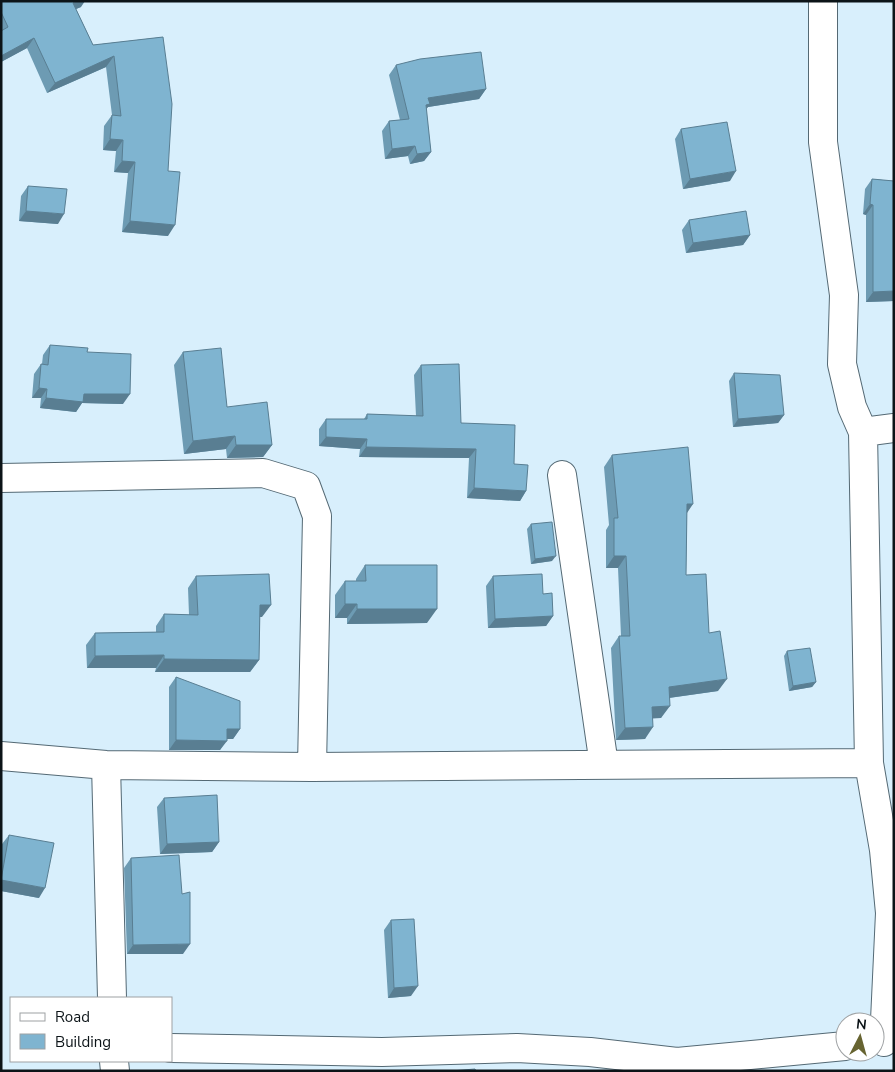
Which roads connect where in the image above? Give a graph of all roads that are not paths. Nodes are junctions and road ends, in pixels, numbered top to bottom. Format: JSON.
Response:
{"nodes":[{"id":1,"x":822,"y":1,"type":"edge"},
{"id":2,"x":894,"y":428,"type":"edge"},
{"id":3,"x":864,"y":432,"type":"junction"},
{"id":4,"x":562,"y":475,"type":"dead end"},
{"id":5,"x":1,"y":478,"type":"edge"},
{"id":6,"x":1,"y":756,"type":"edge"},
{"id":7,"x":869,"y":763,"type":"junction"},
{"id":8,"x":604,"y":765,"type":"junction"},
{"id":9,"x":106,"y":766,"type":"junction"},
{"id":10,"x":312,"y":767,"type":"junction"},
{"id":11,"x":112,"y":997,"type":"edge"},
{"id":12,"x":885,"y":1021,"type":"edge"},
{"id":13,"x":835,"y":1047,"type":"edge"},
{"id":14,"x":172,"y":1048,"type":"edge"},
{"id":15,"x":383,"y":1061,"type":"edge"},
{"id":16,"x":677,"y":1066,"type":"edge"}],
"edges":[{"from":1,"to":3,"type":"street"},
{"from":2,"to":3,"type":"street"},
{"from":3,"to":7,"type":"street"},
{"from":4,"to":8,"type":"street"},
{"from":5,"to":10,"type":"street"},
{"from":6,"to":9,"type":"street"},
{"from":7,"to":8,"type":"street"},
{"from":7,"to":12,"type":"street"},
{"from":8,"to":10,"type":"street"},
{"from":9,"to":10,"type":"street"},
{"from":9,"to":11,"type":"street"},
{"from":13,"to":16,"type":"street"},
{"from":14,"to":15,"type":"street"},
{"from":15,"to":16,"type":"street"}]}
